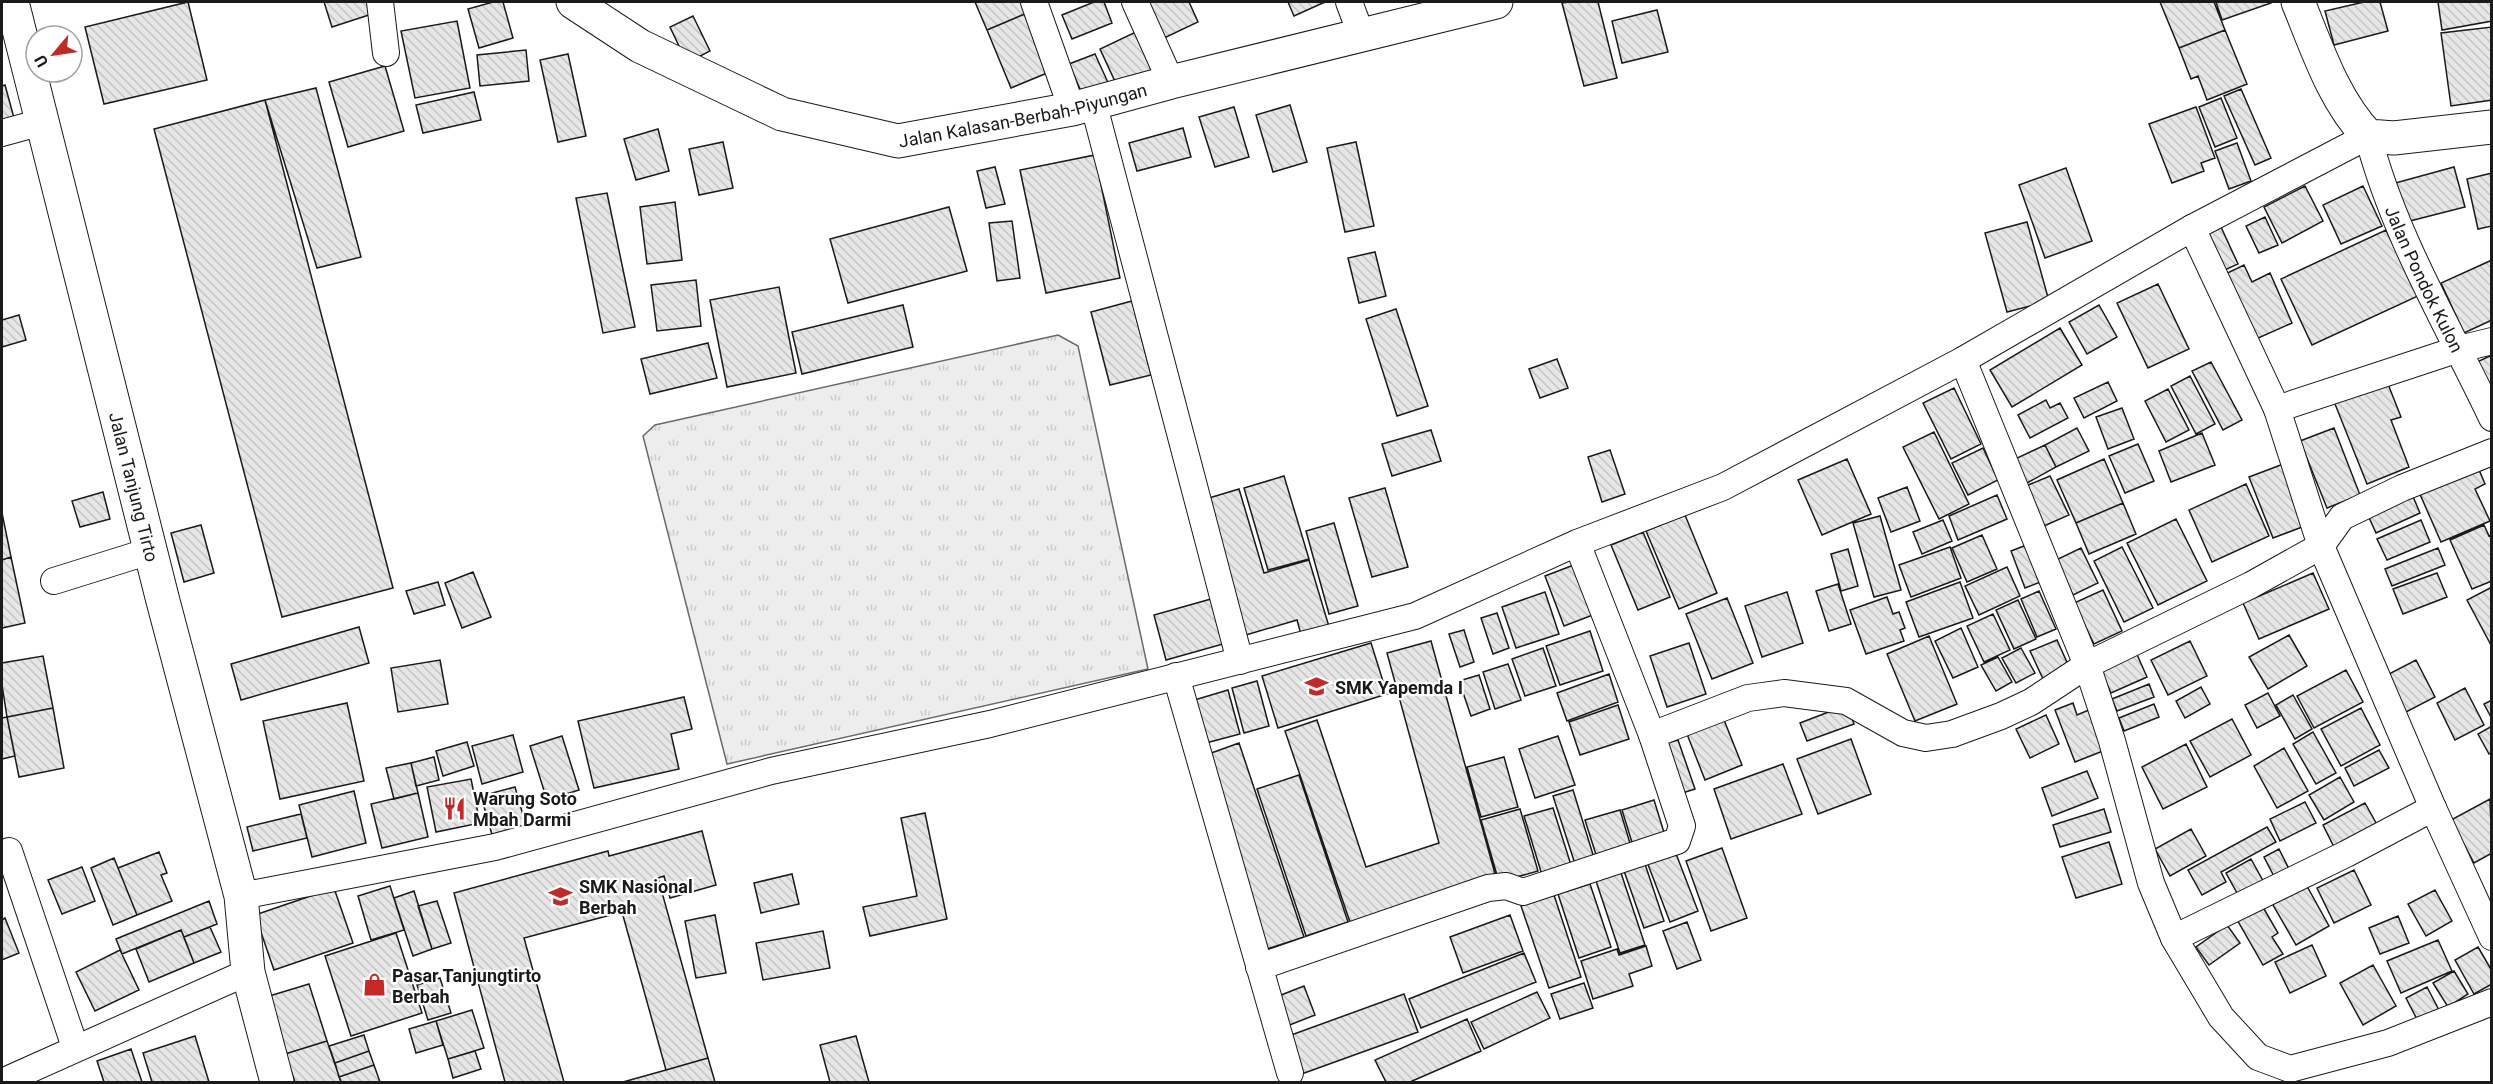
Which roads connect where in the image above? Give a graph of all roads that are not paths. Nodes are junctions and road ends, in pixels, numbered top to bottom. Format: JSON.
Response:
{"nodes":[{"id":1,"x":12,"y":2,"type":"edge"},
{"id":2,"x":380,"y":2,"type":"edge"},
{"id":3,"x":573,"y":2,"type":"edge"},
{"id":4,"x":1034,"y":2,"type":"edge"},
{"id":5,"x":1136,"y":2,"type":"edge"},
{"id":6,"x":1349,"y":2,"type":"edge"},
{"id":7,"x":1496,"y":2,"type":"edge"},
{"id":8,"x":2298,"y":2,"type":"edge"},
{"id":9,"x":1362,"y":34,"type":"junction"},
{"id":10,"x":386,"y":53,"type":"dead end"},
{"id":11,"x":1171,"y":81,"type":"junction"},
{"id":12,"x":1082,"y":106,"type":"junction"},
{"id":13,"x":42,"y":122,"type":"junction"},
{"id":14,"x":2492,"y":127,"type":"edge"},
{"id":15,"x":2,"y":133,"type":"edge"},
{"id":16,"x":2368,"y":136,"type":"junction"},
{"id":17,"x":2192,"y":228,"type":"junction"},
{"id":18,"x":2492,"y":341,"type":"edge"},
{"id":19,"x":2459,"y":349,"type":"junction"},
{"id":20,"x":1963,"y":360,"type":"junction"},
{"id":21,"x":2277,"y":409,"type":"junction"},
{"id":22,"x":2492,"y":418,"type":"edge"},
{"id":23,"x":2492,"y":452,"type":"edge"},
{"id":24,"x":1577,"y":543,"type":"junction"},
{"id":25,"x":2321,"y":546,"type":"junction"},
{"id":26,"x":150,"y":551,"type":"junction"},
{"id":27,"x":54,"y":580,"type":"dead end"},
{"id":28,"x":1240,"y":661,"type":"junction"},
{"id":29,"x":2087,"y":665,"type":"junction"},
{"id":30,"x":1176,"y":676,"type":"junction"},
{"id":31,"x":1652,"y":735,"type":"junction"},
{"id":32,"x":2433,"y":808,"type":"junction"},
{"id":33,"x":9,"y":850,"type":"dead end"},
{"id":34,"x":241,"y":896,"type":"junction"},
{"id":35,"x":2492,"y":937,"type":"edge"},
{"id":36,"x":2174,"y":938,"type":"junction"},
{"id":37,"x":1259,"y":967,"type":"junction"},
{"id":38,"x":248,"y":972,"type":"junction"},
{"id":39,"x":2492,"y":1002,"type":"edge"},
{"id":40,"x":75,"y":1047,"type":"junction"},
{"id":41,"x":1290,"y":1073,"type":"dead end"},
{"id":42,"x":2,"y":1082,"type":"edge"},
{"id":43,"x":277,"y":1083,"type":"edge"}],
"edges":[{"from":1,"to":13,"type":"street","name":"Jalan Tanjung Tirto"},
{"from":2,"to":10,"type":"street"},
{"from":3,"to":12,"type":"street","name":"Jalan Kalasan-Berbah-Piyungan"},
{"from":4,"to":12,"type":"street"},
{"from":5,"to":11,"type":"street"},
{"from":6,"to":9,"type":"street"},
{"from":7,"to":9,"type":"street","name":"Jalan Kalasan-Berbah-Piyungan"},
{"from":8,"to":16,"type":"street"},
{"from":9,"to":11,"type":"street","name":"Jalan Kalasan-Berbah-Piyungan"},
{"from":11,"to":12,"type":"street","name":"Jalan Kalasan-Berbah-Piyungan"},
{"from":12,"to":28,"type":"street"},
{"from":13,"to":15,"type":"street"},
{"from":13,"to":26,"type":"street","name":"Jalan Tanjung Tirto"},
{"from":14,"to":16,"type":"street"},
{"from":16,"to":17,"type":"street"},
{"from":16,"to":19,"type":"street","name":"Jalan Pondok Kulon"},
{"from":17,"to":20,"type":"street"},
{"from":17,"to":21,"type":"street"},
{"from":18,"to":19,"type":"street"},
{"from":19,"to":21,"type":"street"},
{"from":19,"to":22,"type":"street","name":"Jalan Pondok Kulon"},
{"from":20,"to":24,"type":"street"},
{"from":20,"to":29,"type":"street"},
{"from":21,"to":25,"type":"street"},
{"from":23,"to":25,"type":"street"},
{"from":24,"to":28,"type":"street"},
{"from":24,"to":31,"type":"street"},
{"from":25,"to":29,"type":"street"},
{"from":25,"to":32,"type":"street"},
{"from":26,"to":27,"type":"street"},
{"from":26,"to":34,"type":"street","name":"Jalan Tanjung Tirto"},
{"from":28,"to":30,"type":"street"},
{"from":29,"to":31,"type":"street"},
{"from":29,"to":36,"type":"street"},
{"from":30,"to":34,"type":"street"},
{"from":30,"to":37,"type":"street"},
{"from":31,"to":37,"type":"street"},
{"from":32,"to":35,"type":"street"},
{"from":32,"to":36,"type":"street"},
{"from":33,"to":40,"type":"street"},
{"from":34,"to":38,"type":"street","name":"Jalan Tanjung Tirto"},
{"from":36,"to":39,"type":"street"},
{"from":37,"to":41,"type":"street"},
{"from":38,"to":40,"type":"street"},
{"from":38,"to":43,"type":"street","name":"Jalan Tanjung Tirto"},
{"from":40,"to":42,"type":"street"}]}
